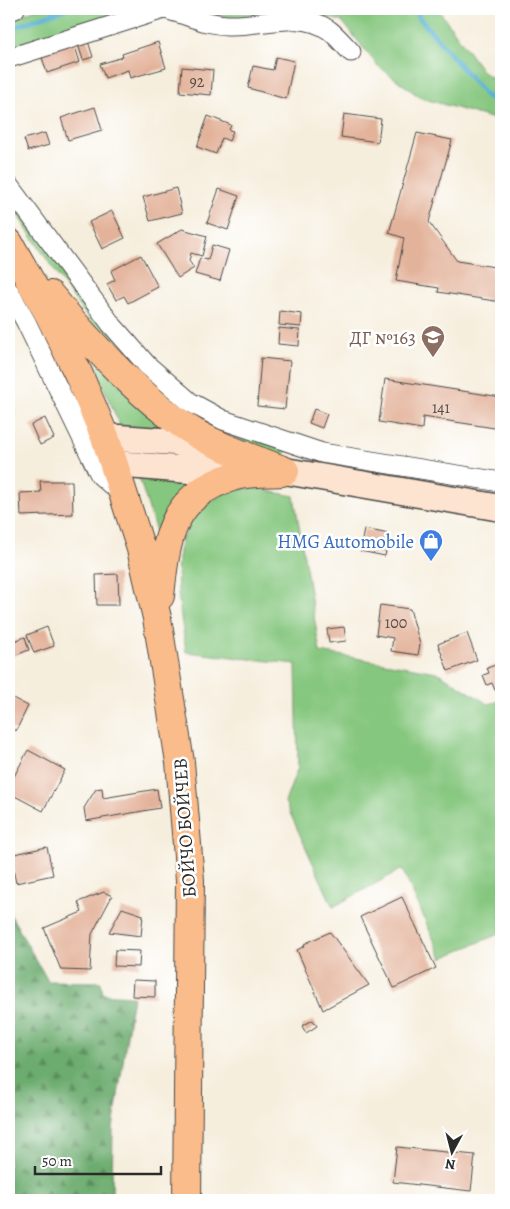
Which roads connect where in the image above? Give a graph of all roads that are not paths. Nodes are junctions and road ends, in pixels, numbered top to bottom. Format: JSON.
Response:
{"nodes":[{"id":1,"x":15,"y":9,"type":"edge"},
{"id":2,"x":9,"y":11,"type":"edge"},
{"id":3,"x":351,"y":52,"type":"dead end"},
{"id":4,"x":9,"y":58,"type":"edge"},
{"id":5,"x":9,"y":186,"type":"edge"},
{"id":6,"x":12,"y":248,"type":"edge"},
{"id":7,"x":9,"y":290,"type":"edge"},
{"id":8,"x":104,"y":437,"type":"junction"},
{"id":9,"x":115,"y":464,"type":"junction"},
{"id":10,"x":285,"y":472,"type":"junction"},
{"id":11,"x":501,"y":482,"type":"edge"},
{"id":12,"x":126,"y":498,"type":"junction"},
{"id":13,"x":501,"y":508,"type":"edge"},
{"id":14,"x":157,"y":618,"type":"junction"},
{"id":15,"x":187,"y":1200,"type":"edge"}],
"edges":[{"from":1,"to":2,"type":"street"},
{"from":3,"to":4,"type":"street"},
{"from":5,"to":11,"type":"street"},
{"from":6,"to":8,"type":"highway","name":"БОЙЧО БОЙЧЕВ"},
{"from":6,"to":10,"type":"highway"},
{"from":7,"to":12,"type":"street"},
{"from":8,"to":9,"type":"highway","name":"БОЙЧО БОЙЧЕВ"},
{"from":8,"to":10,"type":"street"},
{"from":9,"to":10,"type":"street"},
{"from":9,"to":12,"type":"highway","name":"БОЙЧО БОЙЧЕВ"},
{"from":10,"to":13,"type":"street"},
{"from":10,"to":14,"type":"highway"},
{"from":12,"to":14,"type":"highway","name":"БОЙЧО БОЙЧЕВ"},
{"from":14,"to":15,"type":"highway","name":"БОЙЧО БОЙЧЕВ"}]}
